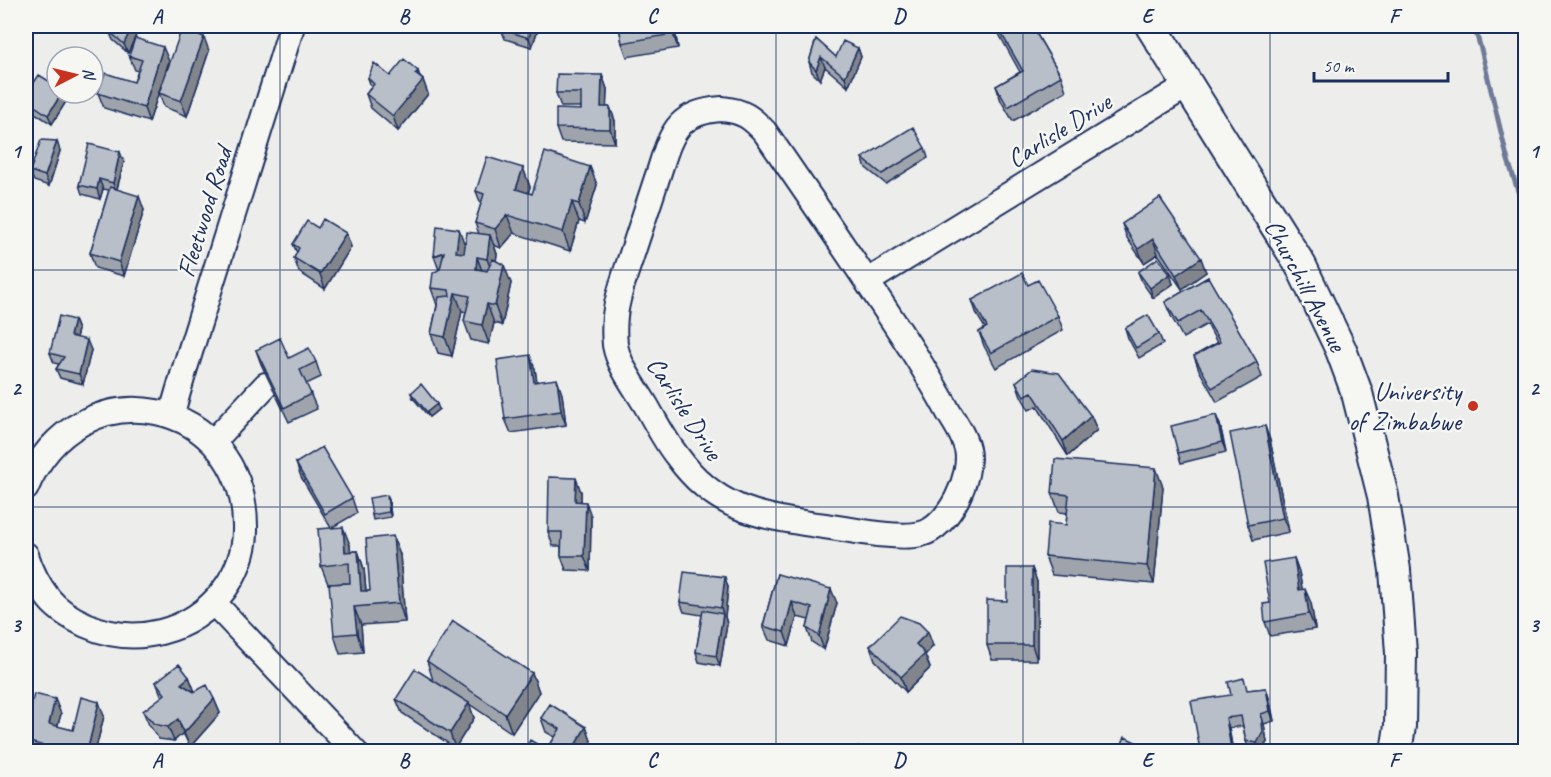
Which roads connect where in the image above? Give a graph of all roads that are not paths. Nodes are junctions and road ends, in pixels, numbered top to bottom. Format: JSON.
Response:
{"nodes":[{"id":1,"x":292,"y":26,"type":"edge"},
{"id":2,"x":1151,"y":26,"type":"edge"},
{"id":3,"x":1188,"y":85,"type":"junction"},
{"id":4,"x":868,"y":281,"type":"junction"},
{"id":5,"x":266,"y":386,"type":"edge"},
{"id":6,"x":171,"y":416,"type":"junction"},
{"id":7,"x":213,"y":442,"type":"junction"},
{"id":8,"x":26,"y":488,"type":"edge"},
{"id":9,"x":26,"y":555,"type":"edge"},
{"id":10,"x":214,"y":603,"type":"junction"},
{"id":11,"x":355,"y":752,"type":"edge"},
{"id":12,"x":1396,"y":752,"type":"edge"}],
"edges":[{"from":1,"to":6,"type":"street","name":"Fleetwood Road"},
{"from":2,"to":3,"type":"main road","name":"Churchill Avenue"},
{"from":3,"to":4,"type":"street","name":"Carlisle Drive"},
{"from":3,"to":12,"type":"main road","name":"Churchill Avenue"},
{"from":4,"to":4,"type":"street","name":"Carlisle Drive"},
{"from":5,"to":7,"type":"street"},
{"from":6,"to":7,"type":"street"},
{"from":6,"to":8,"type":"street"},
{"from":7,"to":10,"type":"street"},
{"from":9,"to":10,"type":"street"},
{"from":10,"to":11,"type":"street"}]}
